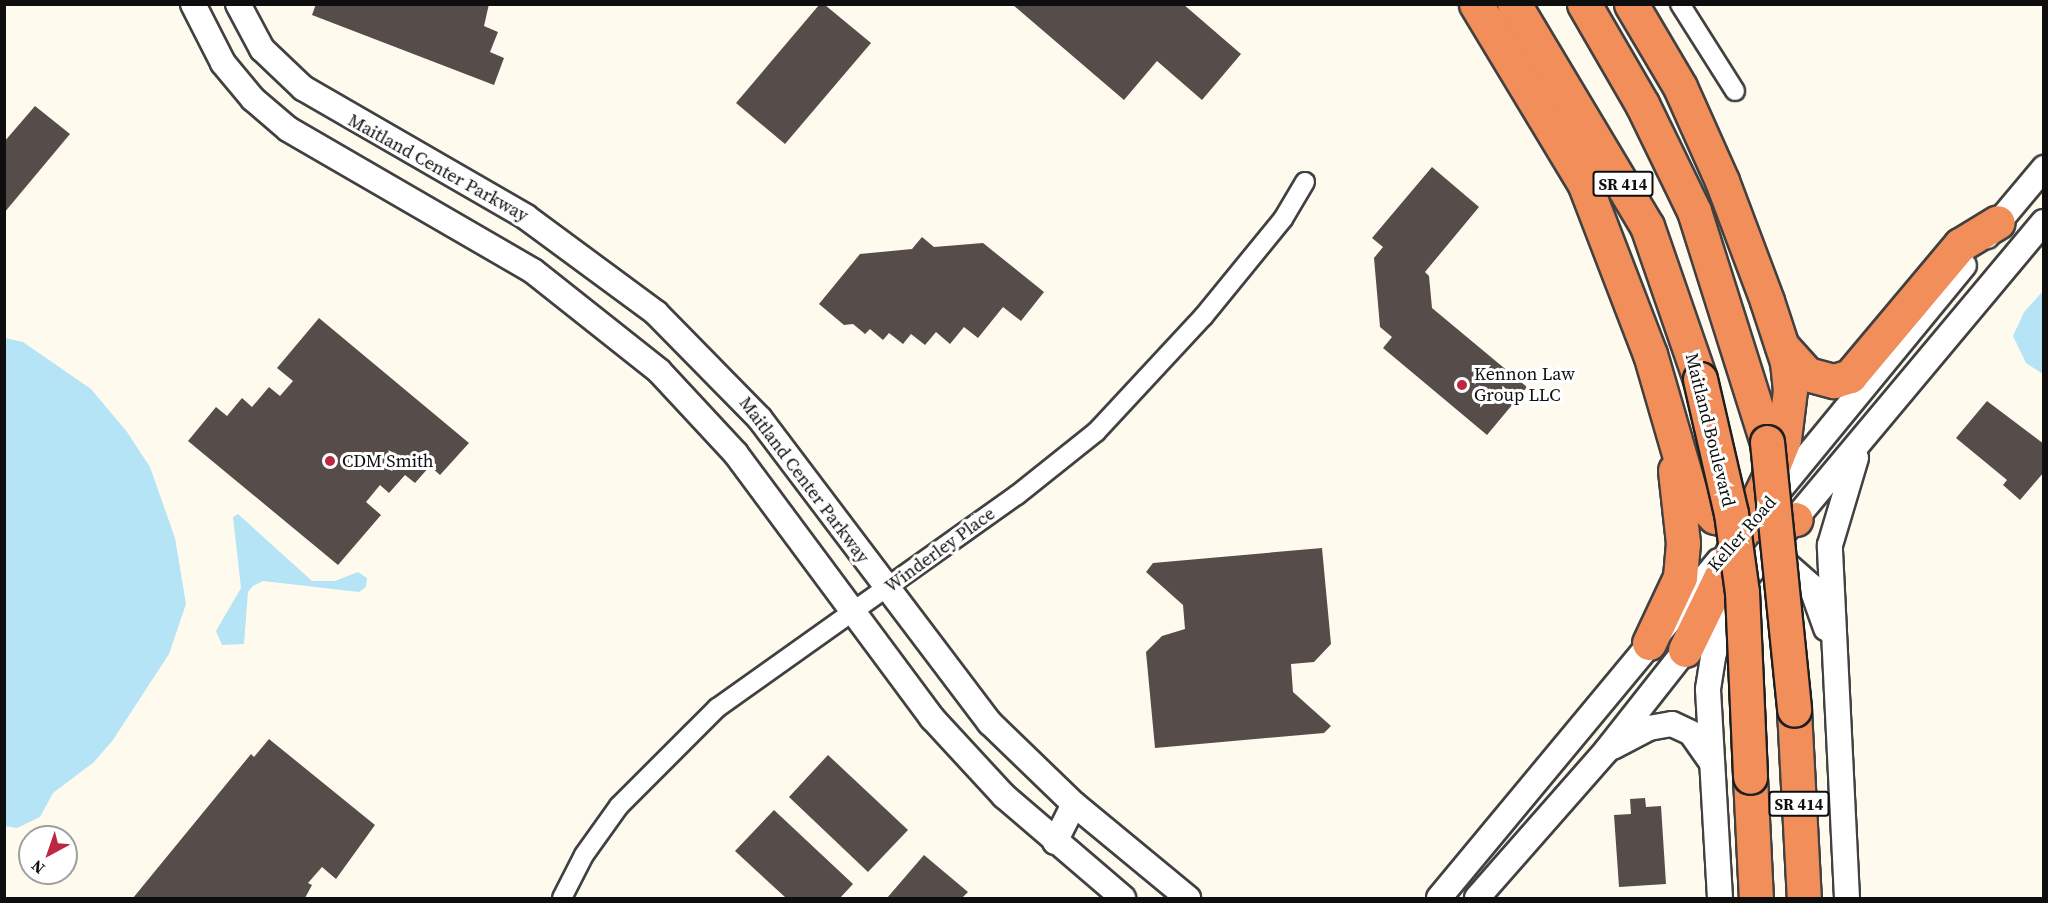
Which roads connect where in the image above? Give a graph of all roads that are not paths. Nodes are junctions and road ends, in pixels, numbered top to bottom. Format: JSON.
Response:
{"nodes":[{"id":1,"x":193,"y":4,"type":"edge"},
{"id":2,"x":238,"y":4,"type":"edge"},
{"id":3,"x":1476,"y":4,"type":"edge"},
{"id":4,"x":1514,"y":4,"type":"edge"},
{"id":5,"x":1584,"y":4,"type":"edge"},
{"id":6,"x":1631,"y":4,"type":"edge"},
{"id":7,"x":1680,"y":4,"type":"edge"},
{"id":8,"x":1735,"y":91,"type":"dead end"},
{"id":9,"x":2043,"y":168,"type":"edge"},
{"id":10,"x":1305,"y":182,"type":"dead end"},
{"id":11,"x":2034,"y":194,"type":"edge"},
{"id":12,"x":1998,"y":222,"type":"junction"},
{"id":13,"x":2043,"y":222,"type":"edge"},
{"id":14,"x":1782,"y":346,"type":"junction"},
{"id":15,"x":709,"y":364,"type":"junction"},
{"id":16,"x":681,"y":393,"type":"junction"},
{"id":17,"x":1674,"y":441,"type":"junction"},
{"id":18,"x":1862,"y":441,"type":"junction"},
{"id":19,"x":1756,"y":535,"type":"junction"},
{"id":20,"x":886,"y":589,"type":"junction"},
{"id":21,"x":1735,"y":592,"type":"junction"},
{"id":22,"x":851,"y":609,"type":"junction"},
{"id":23,"x":1649,"y":643,"type":"junction"},
{"id":24,"x":1685,"y":650,"type":"junction"},
{"id":25,"x":1836,"y":681,"type":"junction"},
{"id":26,"x":1606,"y":751,"type":"junction"},
{"id":27,"x":1713,"y":769,"type":"junction"},
{"id":28,"x":1074,"y":804,"type":"junction"},
{"id":29,"x":1094,"y":822,"type":"junction"},
{"id":30,"x":1054,"y":842,"type":"junction"},
{"id":31,"x":562,"y":898,"type":"edge"},
{"id":32,"x":1123,"y":898,"type":"edge"},
{"id":33,"x":1188,"y":898,"type":"edge"},
{"id":34,"x":1439,"y":898,"type":"edge"},
{"id":35,"x":1477,"y":898,"type":"edge"},
{"id":36,"x":1720,"y":898,"type":"edge"},
{"id":37,"x":1756,"y":898,"type":"edge"},
{"id":38,"x":1804,"y":898,"type":"edge"},
{"id":39,"x":1847,"y":898,"type":"edge"}],
"edges":[{"from":1,"to":16,"type":"street"},
{"from":2,"to":15,"type":"street","name":"Maitland Center Parkway"},
{"from":3,"to":17,"type":"highway"},
{"from":4,"to":37,"type":"highway","name":"Maitland Boulevard","number":"SR 414","bridge":true},
{"from":5,"to":38,"type":"highway","number":"SR 414","bridge":true},
{"from":6,"to":14,"type":"highway"},
{"from":7,"to":8,"type":"street"},
{"from":9,"to":11,"type":"street","name":"Keller Road"},
{"from":10,"to":20,"type":"street","name":"Winderley Place"},
{"from":11,"to":12,"type":"street","name":"Keller Road"},
{"from":11,"to":13,"type":"street"},
{"from":12,"to":14,"type":"highway"},
{"from":12,"to":19,"type":"street","name":"Keller Road"},
{"from":13,"to":18,"type":"street","name":"Keller Road"},
{"from":14,"to":19,"type":"highway"},
{"from":15,"to":16,"type":"street"},
{"from":15,"to":20,"type":"street","name":"Maitland Center Parkway"},
{"from":16,"to":22,"type":"street"},
{"from":17,"to":19,"type":"highway"},
{"from":17,"to":23,"type":"highway"},
{"from":18,"to":19,"type":"street","name":"Keller Road"},
{"from":18,"to":25,"type":"street"},
{"from":19,"to":21,"type":"street","name":"Keller Road"},
{"from":19,"to":23,"type":"street","name":"Keller Road"},
{"from":19,"to":24,"type":"highway"},
{"from":19,"to":25,"type":"street"},
{"from":20,"to":22,"type":"street","name":"Winderley Place"},
{"from":20,"to":28,"type":"street","name":"Maitland Center Parkway"},
{"from":21,"to":24,"type":"street","name":"Keller Road"},
{"from":21,"to":27,"type":"street"},
{"from":22,"to":30,"type":"street"},
{"from":22,"to":31,"type":"street","name":"Winderley Place"},
{"from":23,"to":34,"type":"street","name":"Keller Road"},
{"from":24,"to":26,"type":"street","name":"Keller Road"},
{"from":25,"to":39,"type":"street"},
{"from":26,"to":27,"type":"street"},
{"from":26,"to":35,"type":"street","name":"Keller Road"},
{"from":27,"to":36,"type":"street"},
{"from":28,"to":29,"type":"street","name":"Maitland Center Parkway"},
{"from":28,"to":30,"type":"street"},
{"from":29,"to":30,"type":"street"},
{"from":29,"to":33,"type":"street","name":"Maitland Center Parkway"},
{"from":30,"to":32,"type":"street"}]}
